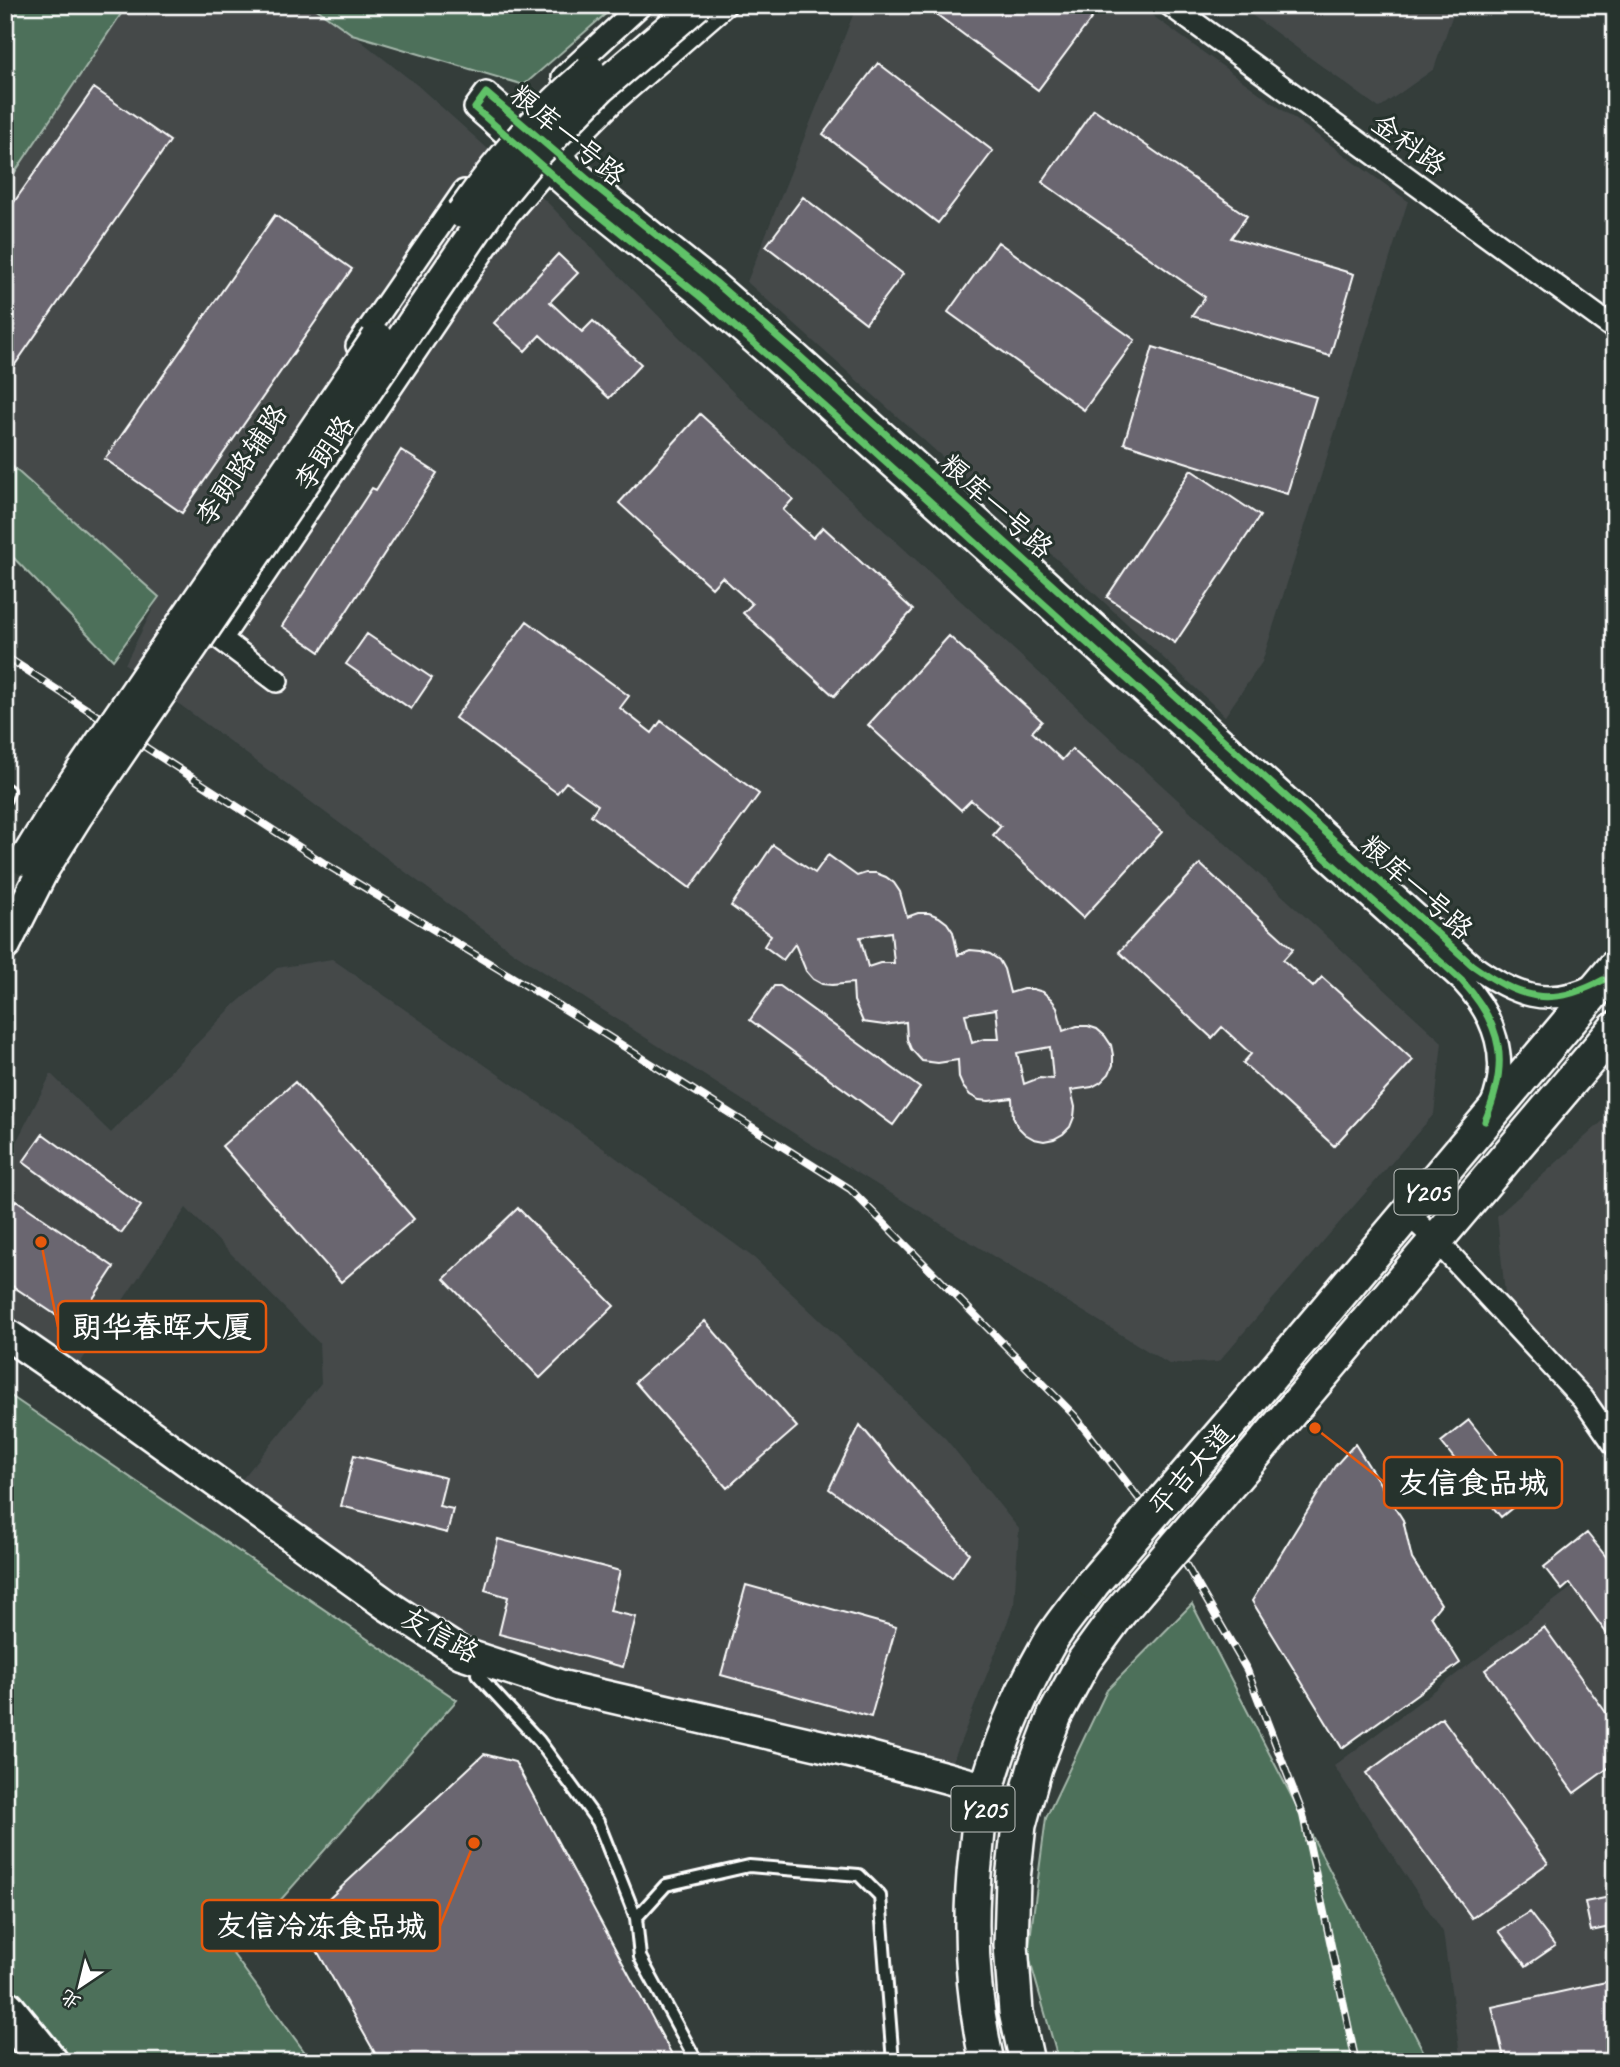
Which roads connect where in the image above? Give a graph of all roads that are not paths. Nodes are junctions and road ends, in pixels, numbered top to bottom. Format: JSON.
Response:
{"nodes":[{"id":1,"x":642,"y":5,"type":"edge"},
{"id":2,"x":666,"y":5,"type":"edge"},
{"id":3,"x":698,"y":5,"type":"edge"},
{"id":4,"x":725,"y":5,"type":"edge"},
{"id":5,"x":1170,"y":5,"type":"edge"},
{"id":6,"x":514,"y":129,"type":"junction"},
{"id":7,"x":553,"y":163,"type":"junction"},
{"id":8,"x":1615,"y":329,"type":"edge"},
{"id":9,"x":221,"y":639,"type":"junction"},
{"id":10,"x":277,"y":681,"type":"dead end"},
{"id":11,"x":5,"y":789,"type":"edge"},
{"id":12,"x":5,"y":799,"type":"edge"},
{"id":13,"x":34,"y":865,"type":"junction"},
{"id":14,"x":7,"y":895,"type":"edge"},
{"id":15,"x":5,"y":945,"type":"edge"},
{"id":16,"x":1609,"y":973,"type":"edge"},
{"id":17,"x":1612,"y":1039,"type":"edge"},
{"id":18,"x":1485,"y":1121,"type":"junction"},
{"id":19,"x":1408,"y":1214,"type":"junction"},
{"id":20,"x":1436,"y":1240,"type":"junction"},
{"id":21,"x":5,"y":1333,"type":"edge"},
{"id":22,"x":5,"y":1351,"type":"edge"},
{"id":23,"x":1615,"y":1444,"type":"edge"},
{"id":24,"x":477,"y":1674,"type":"junction"},
{"id":25,"x":986,"y":1796,"type":"junction"},
{"id":26,"x":636,"y":1918,"type":"junction"},
{"id":27,"x":5,"y":2009,"type":"edge"},
{"id":28,"x":48,"y":2062,"type":"edge"},
{"id":29,"x":696,"y":2062,"type":"edge"},
{"id":30,"x":893,"y":2062,"type":"edge"},
{"id":31,"x":987,"y":2062,"type":"edge"},
{"id":32,"x":1027,"y":2062,"type":"edge"}],
"edges":[{"from":1,"to":6,"type":"street","name":"李朗路辅路"},
{"from":2,"to":13,"type":"street","name":"李朗路","bridge":true},
{"from":3,"to":13,"type":"street","name":"李朗路","bridge":true},
{"from":4,"to":7,"type":"street"},
{"from":5,"to":8,"type":"street","name":"金科路"},
{"from":6,"to":7,"type":"street","name":"粮库一号路"},
{"from":6,"to":9,"type":"street","name":"李朗路辅路"},
{"from":7,"to":9,"type":"street"},
{"from":7,"to":16,"type":"street","name":"粮库一号路"},
{"from":7,"to":18,"type":"street","name":"粮库一号路"},
{"from":9,"to":10,"type":"street"},
{"from":11,"to":12,"type":"lane"},
{"from":13,"to":14,"type":"street","name":"李朗路"},
{"from":13,"to":15,"type":"street","name":"李朗路"},
{"from":16,"to":18,"type":"main road","name":"平吉大道","number":"Y205"},
{"from":17,"to":20,"type":"main road","name":"平吉大道","number":"Y205"},
{"from":18,"to":19,"type":"main road","name":"平吉大道","number":"Y205"},
{"from":19,"to":20,"type":"street"},
{"from":19,"to":25,"type":"main road","name":"平吉大道","number":"Y205","bridge":true},
{"from":20,"to":23,"type":"street"},
{"from":20,"to":32,"type":"main road","name":"平吉大道","number":"Y205","bridge":true},
{"from":21,"to":25,"type":"street","name":"友信路"},
{"from":22,"to":24,"type":"street","name":"友信路"},
{"from":24,"to":25,"type":"street","name":"友信路"},
{"from":24,"to":26,"type":"lane"},
{"from":25,"to":31,"type":"main road","name":"平吉大道","number":"Y205"},
{"from":26,"to":29,"type":"lane"},
{"from":26,"to":30,"type":"lane"},
{"from":27,"to":28,"type":"highway"}]}
